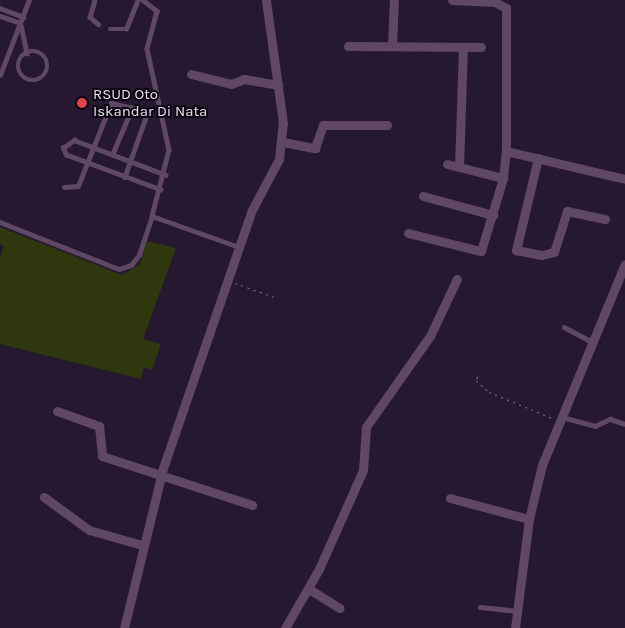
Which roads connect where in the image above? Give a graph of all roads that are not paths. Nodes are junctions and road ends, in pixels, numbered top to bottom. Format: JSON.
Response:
{"nodes":[{"id":1,"x":29,"y":0,"type":"edge"},
{"id":2,"x":95,"y":0,"type":"edge"},
{"id":3,"x":138,"y":0,"type":"edge"},
{"id":4,"x":143,"y":0,"type":"edge"},
{"id":5,"x":266,"y":0,"type":"edge"},
{"id":6,"x":394,"y":0,"type":"edge"},
{"id":7,"x":452,"y":0,"type":"edge"},
{"id":8,"x":0,"y":8,"type":"edge"},
{"id":9,"x":0,"y":16,"type":"edge"},
{"id":10,"x":23,"y":17,"type":"junction"},
{"id":11,"x":20,"y":24,"type":"junction"},
{"id":12,"x":98,"y":24,"type":"dead end"},
{"id":13,"x":110,"y":29,"type":"dead end"},
{"id":14,"x":392,"y":44,"type":"junction"},
{"id":15,"x":348,"y":46,"type":"dead end"},
{"id":16,"x":463,"y":47,"type":"junction"},
{"id":17,"x":481,"y":47,"type":"dead end"},
{"id":18,"x":27,"y":53,"type":"junction"},
{"id":19,"x":2,"y":62,"type":"edge"},
{"id":20,"x":191,"y":74,"type":"dead end"},
{"id":21,"x":0,"y":75,"type":"edge"},
{"id":22,"x":278,"y":86,"type":"junction"},
{"id":23,"x":132,"y":108,"type":"junction"},
{"id":24,"x":387,"y":125,"type":"dead end"},
{"id":25,"x":283,"y":142,"type":"junction"},
{"id":26,"x":92,"y":147,"type":"junction"},
{"id":27,"x":506,"y":151,"type":"junction"},
{"id":28,"x":112,"y":155,"type":"junction"},
{"id":29,"x":538,"y":158,"type":"junction"},
{"id":30,"x":130,"y":162,"type":"junction"},
{"id":31,"x":86,"y":163,"type":"junction"},
{"id":32,"x":447,"y":164,"type":"dead end"},
{"id":33,"x":460,"y":167,"type":"junction"},
{"id":34,"x":166,"y":175,"type":"junction"},
{"id":35,"x":125,"y":177,"type":"junction"},
{"id":36,"x":503,"y":178,"type":"junction"},
{"id":37,"x":625,"y":178,"type":"edge"},
{"id":38,"x":64,"y":187,"type":"dead end"},
{"id":39,"x":161,"y":190,"type":"junction"},
{"id":40,"x":423,"y":196,"type":"dead end"},
{"id":41,"x":152,"y":216,"type":"junction"},
{"id":42,"x":493,"y":216,"type":"junction"},
{"id":43,"x":605,"y":219,"type":"dead end"},
{"id":44,"x":0,"y":222,"type":"edge"},
{"id":45,"x":408,"y":232,"type":"dead end"},
{"id":46,"x":239,"y":247,"type":"junction"},
{"id":47,"x":625,"y":264,"type":"edge"},
{"id":48,"x":457,"y":279,"type":"dead end"},
{"id":49,"x":564,"y":327,"type":"dead end"},
{"id":50,"x":590,"y":341,"type":"junction"},
{"id":51,"x":57,"y":411,"type":"dead end"},
{"id":52,"x":561,"y":420,"type":"junction"},
{"id":53,"x":625,"y":424,"type":"edge"},
{"id":54,"x":160,"y":478,"type":"junction"},
{"id":55,"x":44,"y":497,"type":"dead end"},
{"id":56,"x":450,"y":498,"type":"dead end"},
{"id":57,"x":252,"y":505,"type":"dead end"},
{"id":58,"x":529,"y":519,"type":"junction"},
{"id":59,"x":142,"y":545,"type":"junction"},
{"id":60,"x":309,"y":589,"type":"junction"},
{"id":61,"x":480,"y":607,"type":"dead end"},
{"id":62,"x":339,"y":608,"type":"dead end"},
{"id":63,"x":517,"y":611,"type":"junction"},
{"id":64,"x":124,"y":628,"type":"edge"},
{"id":65,"x":285,"y":628,"type":"edge"},
{"id":66,"x":515,"y":628,"type":"edge"}],
"edges":[{"from":1,"to":10,"type":"lane"},
{"from":2,"to":12,"type":"lane"},
{"from":3,"to":13,"type":"lane"},
{"from":4,"to":34,"type":"lane"},
{"from":5,"to":22,"type":"street"},
{"from":6,"to":14,"type":"street"},
{"from":7,"to":27,"type":"street"},
{"from":8,"to":10,"type":"lane"},
{"from":9,"to":11,"type":"lane"},
{"from":10,"to":11,"type":"lane"},
{"from":11,"to":18,"type":"lane"},
{"from":11,"to":19,"type":"lane"},
{"from":14,"to":15,"type":"street"},
{"from":14,"to":16,"type":"street"},
{"from":16,"to":17,"type":"street"},
{"from":16,"to":33,"type":"street"},
{"from":18,"to":18,"type":"lane"},
{"from":19,"to":21,"type":"lane"},
{"from":20,"to":22,"type":"street"},
{"from":22,"to":25,"type":"street"},
{"from":23,"to":26,"type":"lane"},
{"from":23,"to":28,"type":"lane"},
{"from":23,"to":30,"type":"lane"},
{"from":24,"to":25,"type":"street"},
{"from":25,"to":46,"type":"street"},
{"from":26,"to":28,"type":"lane"},
{"from":26,"to":31,"type":"lane"},
{"from":26,"to":31,"type":"lane"},
{"from":27,"to":29,"type":"street"},
{"from":27,"to":36,"type":"street"},
{"from":28,"to":30,"type":"lane"},
{"from":29,"to":37,"type":"street"},
{"from":29,"to":43,"type":"street"},
{"from":30,"to":34,"type":"lane"},
{"from":30,"to":35,"type":"lane"},
{"from":31,"to":35,"type":"lane"},
{"from":31,"to":38,"type":"lane"},
{"from":32,"to":33,"type":"street"},
{"from":33,"to":36,"type":"street"},
{"from":34,"to":39,"type":"lane"},
{"from":35,"to":39,"type":"lane"},
{"from":36,"to":42,"type":"street"},
{"from":39,"to":41,"type":"lane"},
{"from":40,"to":42,"type":"street"},
{"from":41,"to":44,"type":"lane"},
{"from":41,"to":46,"type":"lane"},
{"from":42,"to":45,"type":"street"},
{"from":46,"to":54,"type":"street"},
{"from":47,"to":50,"type":"street"},
{"from":48,"to":60,"type":"street"},
{"from":49,"to":50,"type":"lane"},
{"from":50,"to":52,"type":"street"},
{"from":51,"to":54,"type":"street"},
{"from":52,"to":53,"type":"lane"},
{"from":52,"to":58,"type":"street"},
{"from":54,"to":57,"type":"street"},
{"from":54,"to":59,"type":"street"},
{"from":55,"to":59,"type":"street"},
{"from":56,"to":58,"type":"street"},
{"from":58,"to":63,"type":"street"},
{"from":59,"to":64,"type":"street"},
{"from":60,"to":62,"type":"street"},
{"from":60,"to":65,"type":"street"},
{"from":61,"to":63,"type":"lane"},
{"from":63,"to":66,"type":"street"}]}
